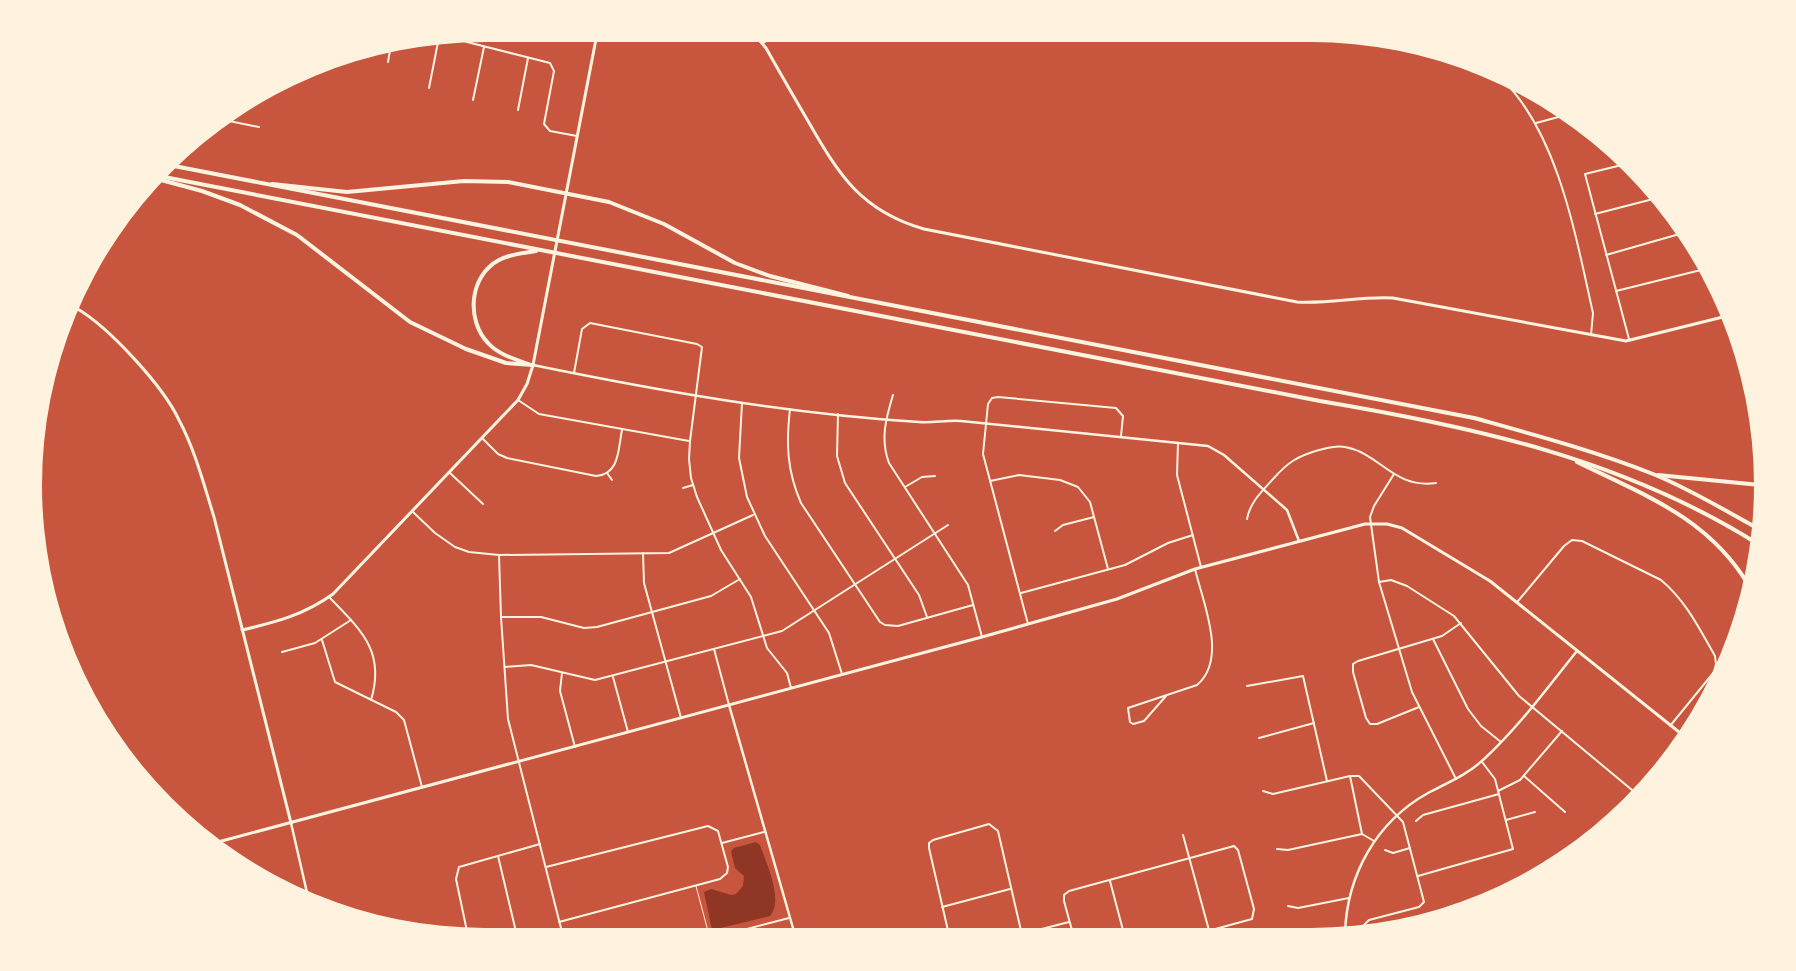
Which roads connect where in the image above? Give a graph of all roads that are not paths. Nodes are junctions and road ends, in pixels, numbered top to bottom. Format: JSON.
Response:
{"nodes":[{"id":1,"x":595,"y":42,"type":"edge"},
{"id":2,"x":765,"y":42,"type":"edge"},
{"id":3,"x":471,"y":43,"type":"edge"},
{"id":4,"x":762,"y":44,"type":"joint"},
{"id":5,"x":437,"y":45,"type":"edge"},
{"id":6,"x":484,"y":47,"type":"junction"},
{"id":7,"x":389,"y":53,"type":"edge"},
{"id":8,"x":528,"y":58,"type":"junction"},
{"id":9,"x":388,"y":62,"type":"dead end"},
{"id":10,"x":429,"y":88,"type":"dead end"},
{"id":11,"x":1515,"y":93,"type":"edge"},
{"id":12,"x":473,"y":100,"type":"dead end"},
{"id":13,"x":518,"y":110,"type":"dead end"},
{"id":14,"x":1557,"y":117,"type":"edge"},
{"id":15,"x":233,"y":122,"type":"edge"},
{"id":16,"x":1536,"y":123,"type":"junction"},
{"id":17,"x":259,"y":127,"type":"dead end"},
{"id":18,"x":577,"y":136,"type":"junction"},
{"id":19,"x":1618,"y":166,"type":"edge"},
{"id":20,"x":177,"y":167,"type":"edge"},
{"id":21,"x":167,"y":178,"type":"edge"},
{"id":22,"x":164,"y":181,"type":"edge"},
{"id":23,"x":247,"y":182,"type":"junction"},
{"id":24,"x":566,"y":194,"type":"junction"},
{"id":25,"x":1649,"y":200,"type":"edge"},
{"id":26,"x":1595,"y":214,"type":"junction"},
{"id":27,"x":1676,"y":235,"type":"edge"},
{"id":28,"x":539,"y":250,"type":"junction"},
{"id":29,"x":1605,"y":255,"type":"junction"},
{"id":30,"x":1698,"y":271,"type":"edge"},
{"id":31,"x":1616,"y":291,"type":"junction"},
{"id":32,"x":889,"y":306,"type":"junction"},
{"id":33,"x":79,"y":310,"type":"edge"},
{"id":34,"x":1721,"y":318,"type":"edge"},
{"id":35,"x":1591,"y":336,"type":"junction"},
{"id":36,"x":1629,"y":341,"type":"junction"},
{"id":37,"x":533,"y":365,"type":"junction"},
{"id":38,"x":574,"y":374,"type":"junction"},
{"id":39,"x":893,"y":395,"type":"dead end"},
{"id":40,"x":695,"y":396,"type":"junction"},
{"id":41,"x":518,"y":400,"type":"junction"},
{"id":42,"x":742,"y":403,"type":"junction"},
{"id":43,"x":790,"y":409,"type":"junction"},
{"id":44,"x":838,"y":414,"type":"junction"},
{"id":45,"x":886,"y":419,"type":"junction"},
{"id":46,"x":984,"y":423,"type":"junction"},
{"id":47,"x":622,"y":430,"type":"junction"},
{"id":48,"x":1121,"y":437,"type":"junction"},
{"id":49,"x":482,"y":439,"type":"junction"},
{"id":50,"x":690,"y":442,"type":"junction"},
{"id":51,"x":1178,"y":443,"type":"junction"},
{"id":52,"x":1564,"y":455,"type":"junction"},
{"id":53,"x":450,"y":473,"type":"junction"},
{"id":54,"x":607,"y":473,"type":"junction"},
{"id":55,"x":1394,"y":474,"type":"junction"},
{"id":56,"x":1653,"y":474,"type":"junction"},
{"id":57,"x":935,"y":476,"type":"dead end"},
{"id":58,"x":612,"y":480,"type":"dead end"},
{"id":59,"x":990,"y":481,"type":"junction"},
{"id":60,"x":1436,"y":483,"type":"dead end"},
{"id":61,"x":1754,"y":484,"type":"edge"},
{"id":62,"x":693,"y":485,"type":"junction"},
{"id":63,"x":905,"y":487,"type":"junction"},
{"id":64,"x":683,"y":488,"type":"dead end"},
{"id":65,"x":1263,"y":490,"type":"junction"},
{"id":66,"x":483,"y":504,"type":"dead end"},
{"id":67,"x":414,"y":512,"type":"junction"},
{"id":68,"x":754,"y":515,"type":"junction"},
{"id":69,"x":1094,"y":517,"type":"junction"},
{"id":70,"x":1247,"y":519,"type":"dead end"},
{"id":71,"x":1370,"y":524,"type":"junction"},
{"id":72,"x":948,"y":525,"type":"dead end"},
{"id":73,"x":1752,"y":526,"type":"edge"},
{"id":74,"x":1055,"y":531,"type":"dead end"},
{"id":75,"x":934,"y":532,"type":"junction"},
{"id":76,"x":714,"y":533,"type":"junction"},
{"id":77,"x":1193,"y":535,"type":"junction"},
{"id":78,"x":1750,"y":540,"type":"edge"},
{"id":79,"x":1299,"y":541,"type":"junction"},
{"id":80,"x":643,"y":553,"type":"junction"},
{"id":81,"x":500,"y":555,"type":"junction"},
{"id":82,"x":894,"y":559,"type":"junction"},
{"id":83,"x":1201,"y":567,"type":"junction"},
{"id":84,"x":1108,"y":569,"type":"junction"},
{"id":85,"x":1195,"y":569,"type":"junction"},
{"id":86,"x":1744,"y":577,"type":"edge"},
{"id":87,"x":740,"y":579,"type":"junction"},
{"id":88,"x":1379,"y":582,"type":"junction"},
{"id":89,"x":854,"y":585,"type":"junction"},
{"id":90,"x":1020,"y":593,"type":"junction"},
{"id":91,"x":329,"y":597,"type":"junction"},
{"id":92,"x":1517,"y":602,"type":"junction"},
{"id":93,"x":973,"y":606,"type":"junction"},
{"id":94,"x":814,"y":611,"type":"junction"},
{"id":95,"x":652,"y":612,"type":"junction"},
{"id":96,"x":500,"y":617,"type":"junction"},
{"id":97,"x":928,"y":618,"type":"junction"},
{"id":98,"x":350,"y":620,"type":"junction"},
{"id":99,"x":1461,"y":623,"type":"junction"},
{"id":100,"x":1028,"y":624,"type":"junction"},
{"id":101,"x":242,"y":630,"type":"junction"},
{"id":102,"x":763,"y":636,"type":"junction"},
{"id":103,"x":982,"y":637,"type":"junction"},
{"id":104,"x":1433,"y":639,"type":"junction"},
{"id":105,"x":322,"y":640,"type":"junction"},
{"id":106,"x":714,"y":649,"type":"junction"},
{"id":107,"x":1398,"y":649,"type":"junction"},
{"id":108,"x":1577,"y":651,"type":"junction"},
{"id":109,"x":282,"y":652,"type":"dead end"},
{"id":110,"x":666,"y":662,"type":"junction"},
{"id":111,"x":1716,"y":664,"type":"edge"},
{"id":112,"x":505,"y":667,"type":"junction"},
{"id":113,"x":562,"y":673,"type":"junction"},
{"id":114,"x":842,"y":674,"type":"junction"},
{"id":115,"x":613,"y":676,"type":"junction"},
{"id":116,"x":1710,"y":677,"type":"edge"},
{"id":117,"x":1247,"y":686,"type":"dead end"},
{"id":118,"x":791,"y":688,"type":"junction"},
{"id":119,"x":1166,"y":696,"type":"junction"},
{"id":120,"x":371,"y":700,"type":"junction"},
{"id":121,"x":729,"y":705,"type":"junction"},
{"id":122,"x":1532,"y":706,"type":"junction"},
{"id":123,"x":1419,"y":707,"type":"junction"},
{"id":124,"x":681,"y":718,"type":"junction"},
{"id":125,"x":1314,"y":723,"type":"junction"},
{"id":126,"x":1670,"y":726,"type":"junction"},
{"id":127,"x":1562,"y":731,"type":"junction"},
{"id":128,"x":628,"y":732,"type":"junction"},
{"id":129,"x":1679,"y":732,"type":"edge"},
{"id":130,"x":1259,"y":738,"type":"dead end"},
{"id":131,"x":1501,"y":742,"type":"junction"},
{"id":132,"x":575,"y":747,"type":"junction"},
{"id":133,"x":1482,"y":761,"type":"junction"},
{"id":134,"x":519,"y":762,"type":"junction"},
{"id":135,"x":1350,"y":776,"type":"junction"},
{"id":136,"x":1524,"y":776,"type":"junction"},
{"id":137,"x":1456,"y":779,"type":"junction"},
{"id":138,"x":1327,"y":781,"type":"junction"},
{"id":139,"x":422,"y":787,"type":"junction"},
{"id":140,"x":1632,"y":790,"type":"edge"},
{"id":141,"x":1263,"y":791,"type":"dead end"},
{"id":142,"x":1498,"y":792,"type":"junction"},
{"id":143,"x":1535,"y":812,"type":"dead end"},
{"id":144,"x":1565,"y":812,"type":"dead end"},
{"id":145,"x":1397,"y":816,"type":"junction"},
{"id":146,"x":1506,"y":820,"type":"junction"},
{"id":147,"x":1416,"y":821,"type":"dead end"},
{"id":148,"x":291,"y":823,"type":"junction"},
{"id":149,"x":764,"y":832,"type":"junction"},
{"id":150,"x":1362,"y":834,"type":"junction"},
{"id":151,"x":1183,"y":835,"type":"dead end"},
{"id":152,"x":222,"y":841,"type":"edge"},
{"id":153,"x":1374,"y":841,"type":"junction"},
{"id":154,"x":722,"y":843,"type":"junction"},
{"id":155,"x":540,"y":844,"type":"junction"},
{"id":156,"x":1410,"y":848,"type":"junction"},
{"id":157,"x":1277,"y":849,"type":"dead end"},
{"id":158,"x":1384,"y":850,"type":"dead end"},
{"id":159,"x":498,"y":856,"type":"junction"},
{"id":160,"x":1188,"y":858,"type":"junction"},
{"id":161,"x":546,"y":867,"type":"junction"},
{"id":162,"x":1418,"y":876,"type":"junction"},
{"id":163,"x":1110,"y":880,"type":"junction"},
{"id":164,"x":696,"y":886,"type":"junction"},
{"id":165,"x":1011,"y":888,"type":"junction"},
{"id":166,"x":307,"y":891,"type":"edge"},
{"id":167,"x":1349,"y":898,"type":"junction"},
{"id":168,"x":1288,"y":906,"type":"dead end"},
{"id":169,"x":942,"y":907,"type":"junction"},
{"id":170,"x":790,"y":918,"type":"junction"},
{"id":171,"x":559,"y":922,"type":"junction"},
{"id":172,"x":1070,"y":922,"type":"junction"},
{"id":173,"x":1364,"y":925,"type":"edge"},
{"id":174,"x":1347,"y":927,"type":"edge"},
{"id":175,"x":466,"y":928,"type":"edge"},
{"id":176,"x":514,"y":928,"type":"edge"},
{"id":177,"x":561,"y":928,"type":"edge"},
{"id":178,"x":707,"y":928,"type":"edge"},
{"id":179,"x":753,"y":928,"type":"edge"},
{"id":180,"x":792,"y":928,"type":"edge"},
{"id":181,"x":947,"y":928,"type":"edge"},
{"id":182,"x":1021,"y":928,"type":"edge"},
{"id":183,"x":1046,"y":928,"type":"edge"},
{"id":184,"x":1072,"y":928,"type":"edge"},
{"id":185,"x":1122,"y":928,"type":"edge"},
{"id":186,"x":1208,"y":928,"type":"edge"},
{"id":187,"x":1222,"y":928,"type":"edge"}],
"edges":[{"from":1,"to":18,"type":"main road"},
{"from":2,"to":4,"type":"street"},
{"from":3,"to":6,"type":"street"},
{"from":4,"to":35,"type":"main road"},
{"from":5,"to":10,"type":"street"},
{"from":6,"to":8,"type":"street"},
{"from":6,"to":12,"type":"street"},
{"from":7,"to":9,"type":"street"},
{"from":8,"to":13,"type":"street"},
{"from":8,"to":18,"type":"street"},
{"from":11,"to":16,"type":"street"},
{"from":14,"to":16,"type":"street"},
{"from":15,"to":17,"type":"street"},
{"from":16,"to":35,"type":"street"},
{"from":18,"to":24,"type":"main road"},
{"from":19,"to":26,"type":"street"},
{"from":20,"to":23,"type":"highway"},
{"from":21,"to":28,"type":"highway"},
{"from":22,"to":37,"type":"highway"},
{"from":23,"to":24,"type":"highway"},
{"from":23,"to":32,"type":"highway"},
{"from":24,"to":32,"type":"highway"},
{"from":24,"to":37,"type":"main road"},
{"from":25,"to":26,"type":"street"},
{"from":26,"to":29,"type":"street"},
{"from":27,"to":29,"type":"street"},
{"from":28,"to":37,"type":"highway"},
{"from":28,"to":52,"type":"highway"},
{"from":29,"to":31,"type":"street"},
{"from":30,"to":31,"type":"street"},
{"from":31,"to":36,"type":"street"},
{"from":32,"to":56,"type":"highway"},
{"from":33,"to":101,"type":"main road"},
{"from":34,"to":36,"type":"main road"},
{"from":35,"to":36,"type":"main road"},
{"from":37,"to":38,"type":"street"},
{"from":37,"to":41,"type":"main road"},
{"from":38,"to":40,"type":"street"},
{"from":38,"to":40,"type":"street"},
{"from":39,"to":45,"type":"street"},
{"from":40,"to":42,"type":"street"},
{"from":40,"to":50,"type":"street"},
{"from":41,"to":47,"type":"street"},
{"from":41,"to":49,"type":"main road"},
{"from":42,"to":43,"type":"street"},
{"from":42,"to":68,"type":"street"},
{"from":43,"to":44,"type":"street"},
{"from":43,"to":89,"type":"street"},
{"from":44,"to":45,"type":"street"},
{"from":44,"to":82,"type":"street"},
{"from":45,"to":46,"type":"street"},
{"from":45,"to":63,"type":"street"},
{"from":46,"to":48,"type":"street"},
{"from":46,"to":48,"type":"street"},
{"from":46,"to":59,"type":"street"},
{"from":47,"to":50,"type":"street"},
{"from":47,"to":54,"type":"street"},
{"from":48,"to":51,"type":"street"},
{"from":49,"to":53,"type":"main road"},
{"from":49,"to":54,"type":"street"},
{"from":50,"to":62,"type":"street"},
{"from":51,"to":65,"type":"street"},
{"from":51,"to":77,"type":"street"},
{"from":52,"to":78,"type":"highway"},
{"from":52,"to":86,"type":"highway"},
{"from":53,"to":66,"type":"street"},
{"from":53,"to":67,"type":"main road"},
{"from":54,"to":58,"type":"street"},
{"from":55,"to":60,"type":"street"},
{"from":55,"to":65,"type":"street"},
{"from":55,"to":71,"type":"street"},
{"from":56,"to":61,"type":"highway"},
{"from":56,"to":73,"type":"highway"},
{"from":57,"to":63,"type":"street"},
{"from":59,"to":69,"type":"street"},
{"from":59,"to":90,"type":"street"},
{"from":62,"to":64,"type":"street"},
{"from":62,"to":76,"type":"street"},
{"from":63,"to":75,"type":"street"},
{"from":65,"to":70,"type":"street"},
{"from":65,"to":79,"type":"street"},
{"from":67,"to":81,"type":"street"},
{"from":67,"to":91,"type":"main road"},
{"from":68,"to":76,"type":"street"},
{"from":68,"to":94,"type":"street"},
{"from":69,"to":74,"type":"street"},
{"from":69,"to":84,"type":"street"},
{"from":71,"to":79,"type":"main road"},
{"from":71,"to":88,"type":"street"},
{"from":71,"to":92,"type":"main road"},
{"from":72,"to":75,"type":"street"},
{"from":75,"to":82,"type":"street"},
{"from":75,"to":93,"type":"street"},
{"from":76,"to":80,"type":"street"},
{"from":76,"to":87,"type":"street"},
{"from":77,"to":83,"type":"street"},
{"from":77,"to":84,"type":"street"},
{"from":79,"to":83,"type":"main road"},
{"from":80,"to":81,"type":"street"},
{"from":80,"to":95,"type":"street"},
{"from":81,"to":96,"type":"street"},
{"from":82,"to":89,"type":"street"},
{"from":82,"to":97,"type":"street"},
{"from":83,"to":85,"type":"main road"},
{"from":84,"to":90,"type":"street"},
{"from":85,"to":100,"type":"main road"},
{"from":85,"to":119,"type":"street"},
{"from":87,"to":95,"type":"street"},
{"from":87,"to":102,"type":"street"},
{"from":88,"to":99,"type":"street"},
{"from":88,"to":107,"type":"street"},
{"from":89,"to":94,"type":"street"},
{"from":89,"to":97,"type":"street"},
{"from":90,"to":100,"type":"street"},
{"from":91,"to":98,"type":"street"},
{"from":91,"to":101,"type":"main road"},
{"from":92,"to":108,"type":"main road"},
{"from":92,"to":111,"type":"street"},
{"from":93,"to":97,"type":"street"},
{"from":93,"to":103,"type":"street"},
{"from":94,"to":102,"type":"street"},
{"from":94,"to":114,"type":"street"},
{"from":95,"to":96,"type":"street"},
{"from":95,"to":110,"type":"street"},
{"from":96,"to":112,"type":"street"},
{"from":98,"to":105,"type":"street"},
{"from":98,"to":120,"type":"street"},
{"from":99,"to":104,"type":"street"},
{"from":99,"to":122,"type":"street"},
{"from":100,"to":103,"type":"main road"},
{"from":101,"to":148,"type":"main road"},
{"from":102,"to":106,"type":"street"},
{"from":102,"to":118,"type":"street"},
{"from":103,"to":114,"type":"main road"},
{"from":104,"to":107,"type":"street"},
{"from":104,"to":131,"type":"street"},
{"from":105,"to":109,"type":"street"},
{"from":105,"to":120,"type":"street"},
{"from":106,"to":110,"type":"street"},
{"from":106,"to":121,"type":"street"},
{"from":107,"to":123,"type":"street"},
{"from":107,"to":123,"type":"street"},
{"from":108,"to":122,"type":"street"},
{"from":108,"to":126,"type":"main road"},
{"from":110,"to":115,"type":"street"},
{"from":110,"to":124,"type":"street"},
{"from":112,"to":113,"type":"street"},
{"from":112,"to":134,"type":"street"},
{"from":113,"to":115,"type":"street"},
{"from":113,"to":132,"type":"street"},
{"from":114,"to":118,"type":"main road"},
{"from":115,"to":128,"type":"street"},
{"from":116,"to":126,"type":"street"},
{"from":117,"to":125,"type":"street"},
{"from":118,"to":121,"type":"main road"},
{"from":119,"to":119,"type":"street"},
{"from":120,"to":139,"type":"street"},
{"from":121,"to":124,"type":"main road"},
{"from":121,"to":149,"type":"street"},
{"from":122,"to":127,"type":"street"},
{"from":122,"to":131,"type":"street"},
{"from":123,"to":137,"type":"street"},
{"from":124,"to":128,"type":"main road"},
{"from":125,"to":130,"type":"street"},
{"from":125,"to":138,"type":"street"},
{"from":126,"to":129,"type":"main road"},
{"from":127,"to":136,"type":"street"},
{"from":127,"to":140,"type":"street"},
{"from":128,"to":132,"type":"main road"},
{"from":131,"to":133,"type":"street"},
{"from":132,"to":134,"type":"main road"},
{"from":133,"to":137,"type":"street"},
{"from":133,"to":142,"type":"street"},
{"from":134,"to":139,"type":"main road"},
{"from":134,"to":155,"type":"street"},
{"from":135,"to":138,"type":"street"},
{"from":135,"to":145,"type":"street"},
{"from":135,"to":150,"type":"street"},
{"from":136,"to":142,"type":"street"},
{"from":136,"to":144,"type":"street"},
{"from":137,"to":145,"type":"street"},
{"from":138,"to":141,"type":"street"},
{"from":139,"to":148,"type":"main road"},
{"from":142,"to":146,"type":"street"},
{"from":142,"to":147,"type":"street"},
{"from":143,"to":146,"type":"street"},
{"from":145,"to":153,"type":"street"},
{"from":145,"to":156,"type":"street"},
{"from":146,"to":162,"type":"street"},
{"from":148,"to":152,"type":"main road"},
{"from":148,"to":166,"type":"street"},
{"from":149,"to":154,"type":"street"},
{"from":149,"to":170,"type":"street"},
{"from":150,"to":153,"type":"street"},
{"from":150,"to":157,"type":"street"},
{"from":151,"to":160,"type":"street"},
{"from":153,"to":167,"type":"street"},
{"from":154,"to":161,"type":"street"},
{"from":154,"to":164,"type":"street"},
{"from":155,"to":159,"type":"street"},
{"from":155,"to":161,"type":"street"},
{"from":156,"to":158,"type":"street"},
{"from":156,"to":162,"type":"street"},
{"from":159,"to":175,"type":"street"},
{"from":159,"to":176,"type":"street"},
{"from":160,"to":163,"type":"street"},
{"from":160,"to":186,"type":"street"},
{"from":160,"to":187,"type":"street"},
{"from":161,"to":171,"type":"street"},
{"from":162,"to":173,"type":"street"},
{"from":163,"to":172,"type":"street"},
{"from":163,"to":185,"type":"street"},
{"from":164,"to":171,"type":"street"},
{"from":164,"to":178,"type":"street"},
{"from":165,"to":169,"type":"street"},
{"from":165,"to":169,"type":"street"},
{"from":165,"to":182,"type":"street"},
{"from":167,"to":168,"type":"street"},
{"from":167,"to":174,"type":"street"},
{"from":169,"to":181,"type":"street"},
{"from":170,"to":179,"type":"street"},
{"from":170,"to":180,"type":"street"},
{"from":171,"to":177,"type":"street"},
{"from":172,"to":183,"type":"street"},
{"from":172,"to":184,"type":"street"}]}
